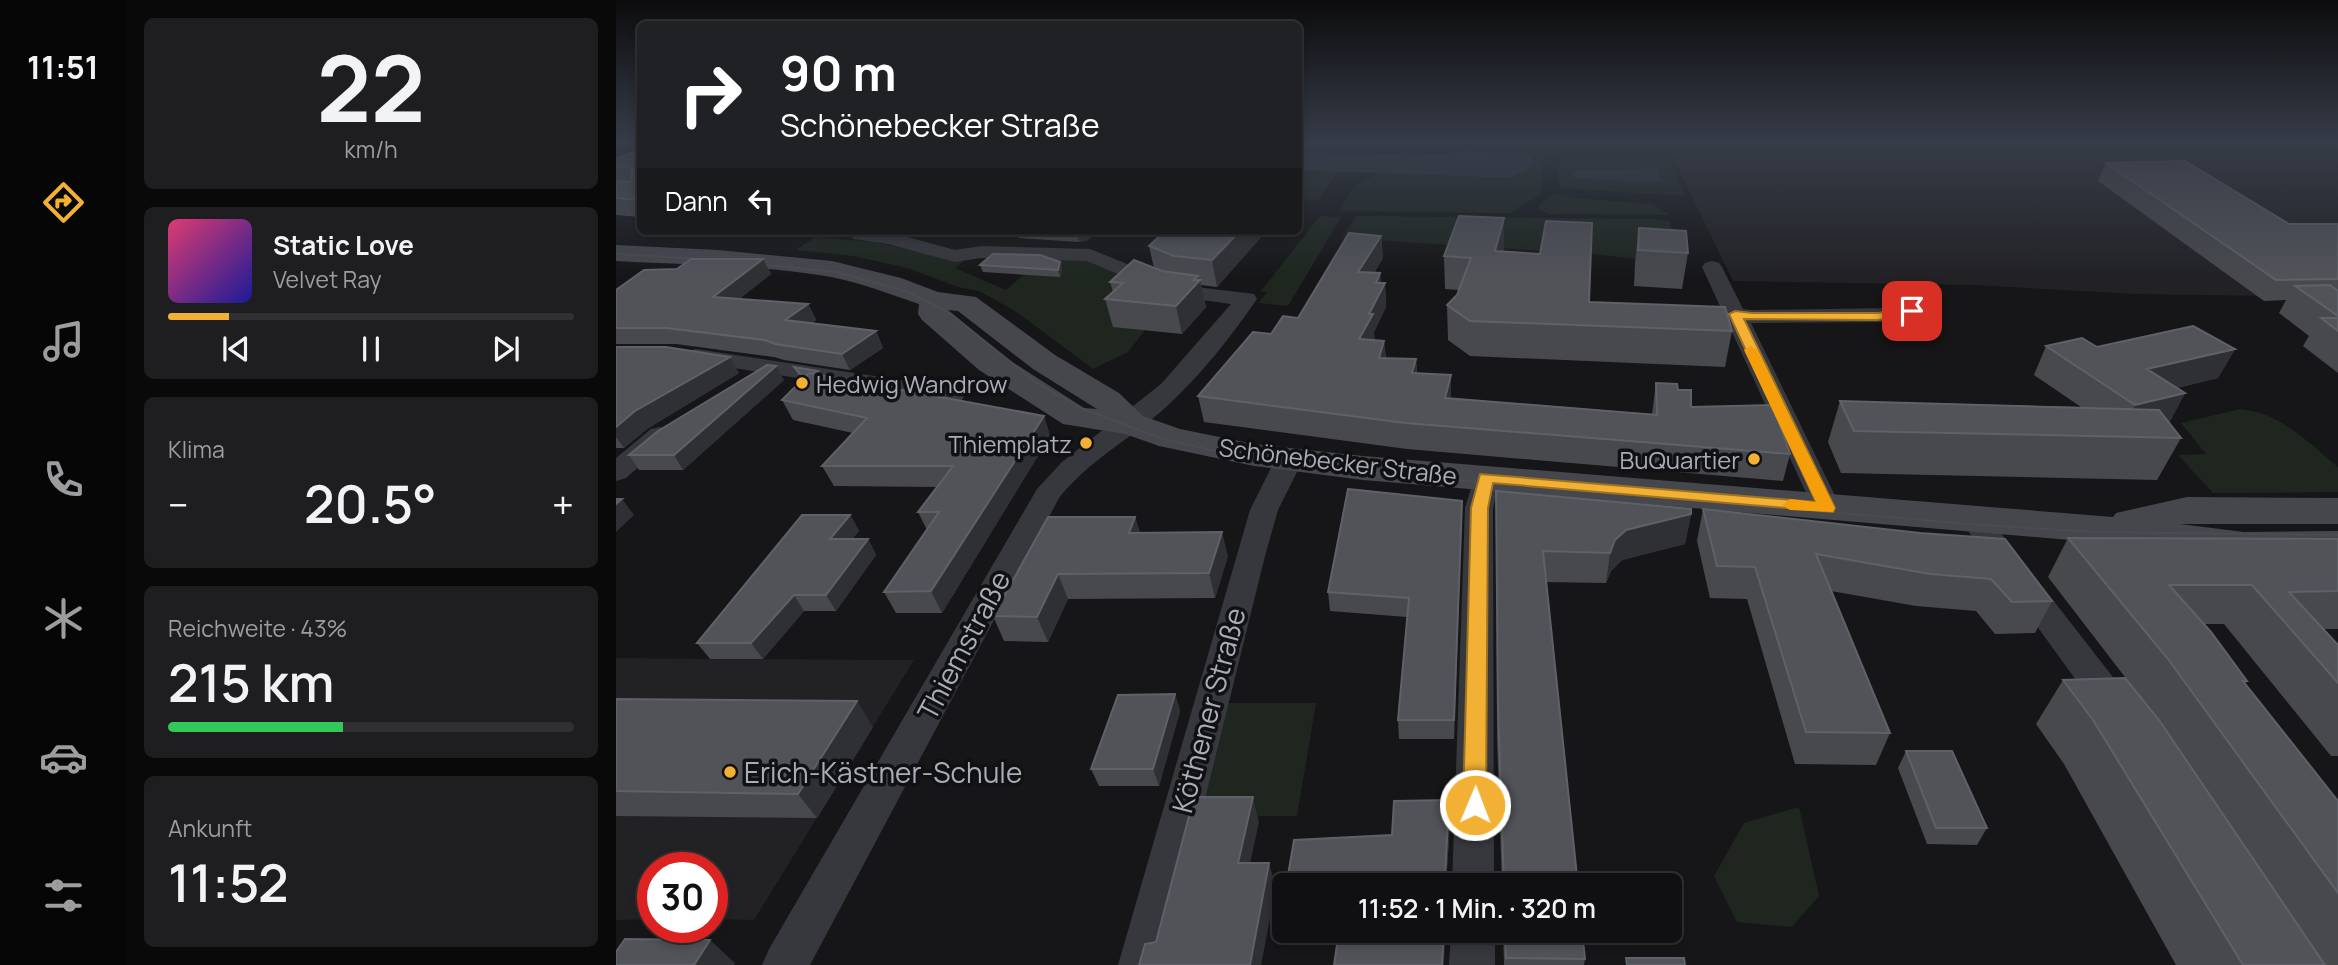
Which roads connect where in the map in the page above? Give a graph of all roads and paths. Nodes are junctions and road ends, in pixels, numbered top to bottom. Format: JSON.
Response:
{"nodes":[{"id":1,"x":860,"y":235,"type":"dead end"},
{"id":2,"x":616,"y":253,"type":"edge"},
{"id":3,"x":1712,"y":267,"type":"dead end"},
{"id":4,"x":1924,"y":286,"type":"dead end"},
{"id":5,"x":1735,"y":314,"type":"junction"},
{"id":6,"x":676,"y":354,"type":"edge"},
{"id":7,"x":773,"y":366,"type":"junction"},
{"id":8,"x":743,"y":384,"type":"edge"},
{"id":9,"x":953,"y":395,"type":"dead end"},
{"id":10,"x":678,"y":424,"type":"edge"},
{"id":11,"x":1130,"y":424,"type":"junction"},
{"id":12,"x":1289,"y":460,"type":"junction"},
{"id":13,"x":616,"y":471,"type":"edge"},
{"id":14,"x":1486,"y":478,"type":"junction"},
{"id":15,"x":1827,"y":508,"type":"junction"},
{"id":16,"x":2338,"y":511,"type":"edge"},
{"id":17,"x":1976,"y":521,"type":"junction"},
{"id":18,"x":2094,"y":528,"type":"junction"},
{"id":19,"x":2338,"y":545,"type":"edge"},
{"id":20,"x":2138,"y":739,"type":"edge"},
{"id":21,"x":1473,"y":873,"type":"edge"},
{"id":22,"x":1473,"y":943,"type":"edge"},
{"id":23,"x":785,"y":965,"type":"edge"},
{"id":24,"x":1141,"y":965,"type":"edge"},
{"id":25,"x":1472,"y":965,"type":"edge"}],
"edges":[{"from":1,"to":11,"type":"street","name":"Thiemstraße"},
{"from":2,"to":11,"type":"main road","name":"Schönebecker Straße"},
{"from":3,"to":5,"type":"street"},
{"from":4,"to":5,"type":"street"},
{"from":5,"to":15,"type":"street"},
{"from":6,"to":7,"type":"street"},
{"from":7,"to":8,"type":"street"},
{"from":7,"to":9,"type":"street"},
{"from":10,"to":13,"type":"street"},
{"from":11,"to":12,"type":"main road","name":"Schönebecker Straße"},
{"from":11,"to":23,"type":"street","name":"Thiemstraße"},
{"from":12,"to":14,"type":"main road","name":"Schönebecker Straße"},
{"from":12,"to":24,"type":"street","name":"Köthener Straße"},
{"from":14,"to":15,"type":"main road","name":"Schönebecker Straße"},
{"from":14,"to":21,"type":"street"},
{"from":15,"to":17,"type":"main road","name":"Schönebecker Straße"},
{"from":16,"to":18,"type":"main road","name":"Schönebecker Straße"},
{"from":17,"to":18,"type":"main road","name":"Schönebecker Straße"},
{"from":17,"to":20,"type":"street"},
{"from":18,"to":19,"type":"main road","name":"Schönebecker Straße"},
{"from":22,"to":25,"type":"street"}]}
